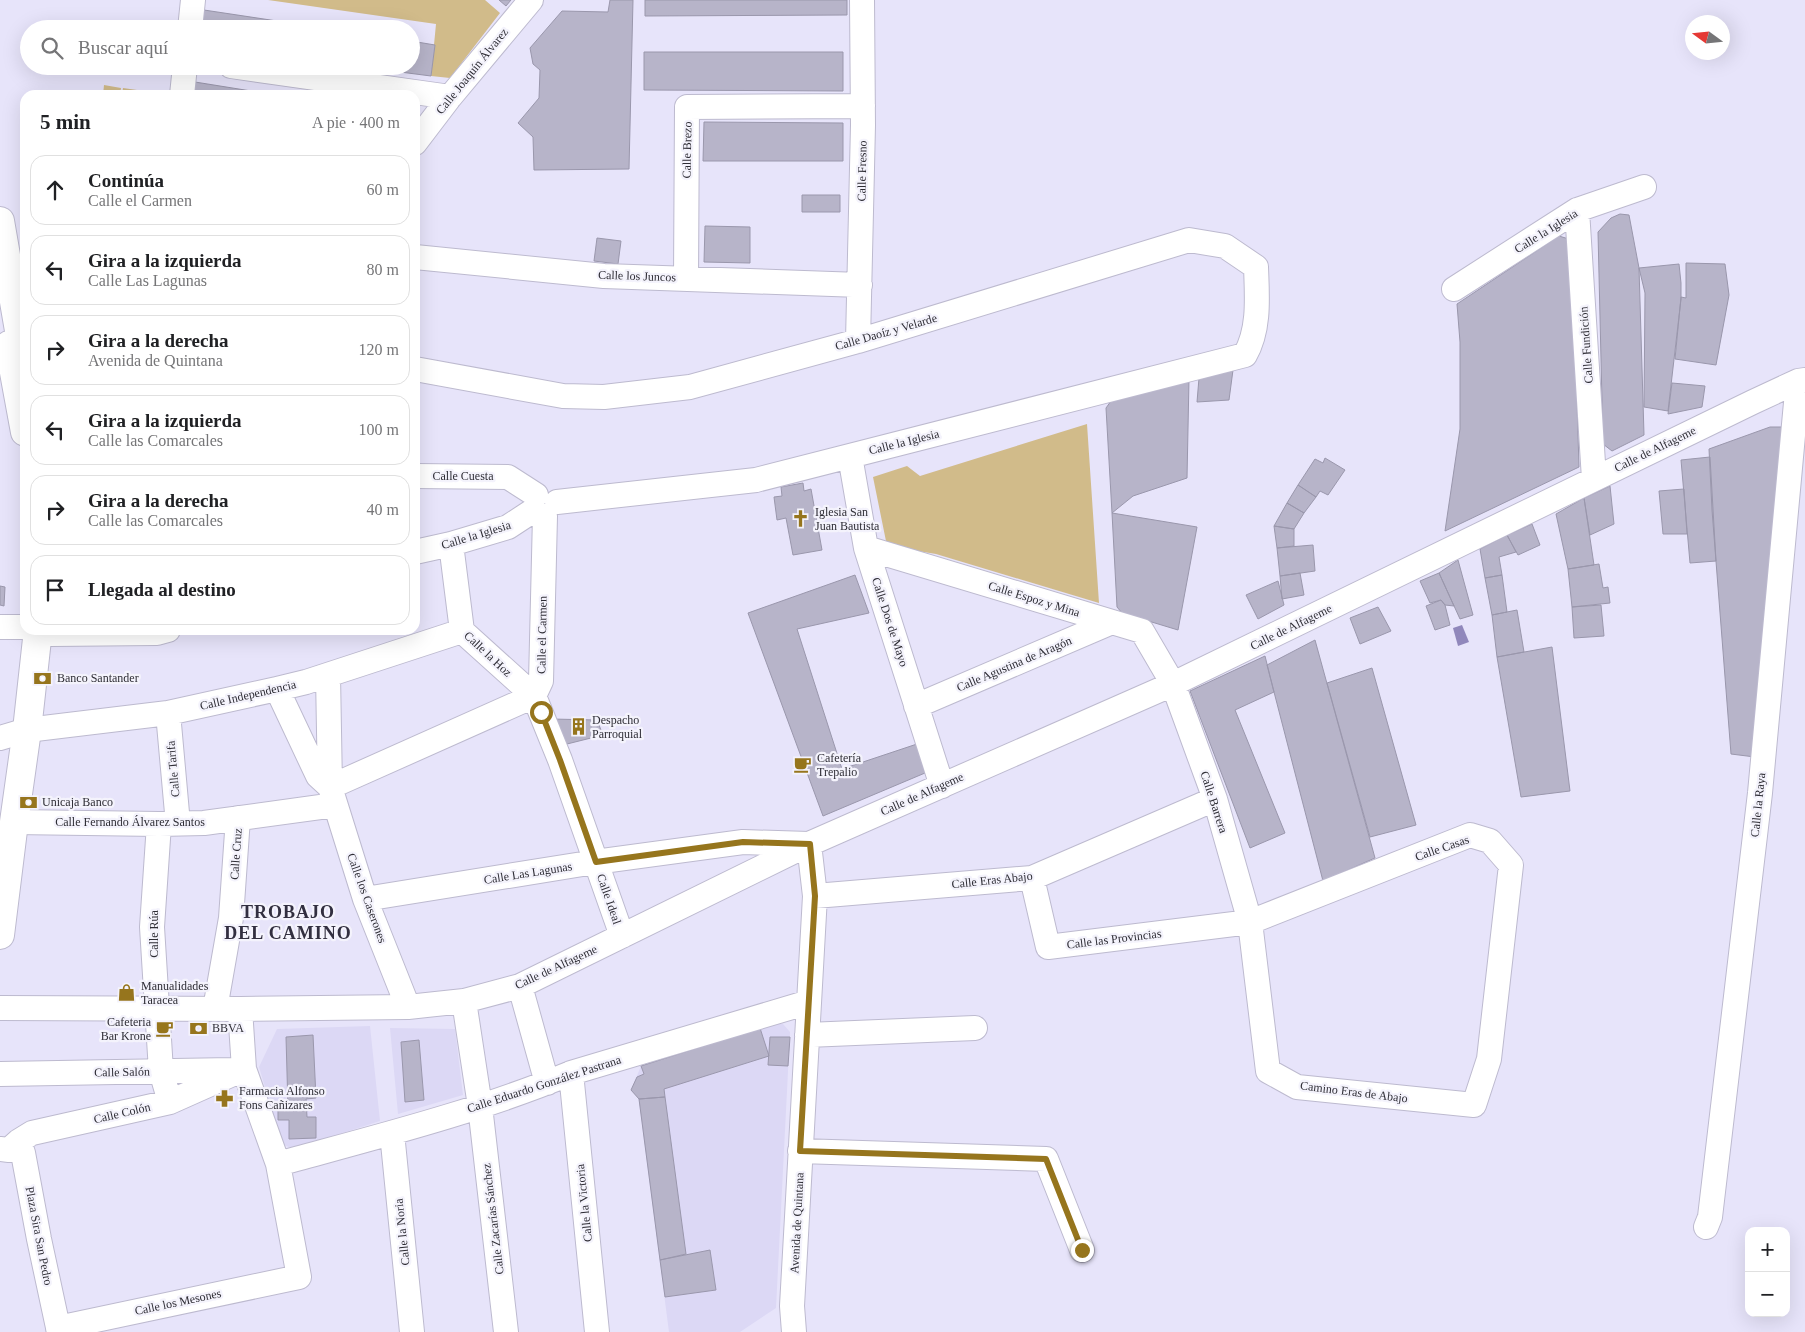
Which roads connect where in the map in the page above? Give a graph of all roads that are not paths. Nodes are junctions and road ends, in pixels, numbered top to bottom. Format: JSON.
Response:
{"nodes":[{"id":1,"x":193,"y":0,"type":"edge"},
{"id":2,"x":531,"y":0,"type":"edge"},
{"id":3,"x":862,"y":0,"type":"edge"},
{"id":4,"x":191,"y":20,"type":"edge"},
{"id":5,"x":184,"y":75,"type":"edge"},
{"id":6,"x":295,"y":75,"type":"edge"},
{"id":7,"x":183,"y":90,"type":"edge"},
{"id":8,"x":401,"y":90,"type":"edge"},
{"id":9,"x":420,"y":93,"type":"edge"},
{"id":10,"x":450,"y":97,"type":"junction"},
{"id":11,"x":863,"y":106,"type":"junction"},
{"id":12,"x":420,"y":136,"type":"edge"},
{"id":13,"x":1644,"y":187,"type":"dead end"},
{"id":14,"x":1578,"y":210,"type":"junction"},
{"id":15,"x":0,"y":221,"type":"edge"},
{"id":16,"x":420,"y":258,"type":"edge"},
{"id":17,"x":686,"y":278,"type":"junction"},
{"id":18,"x":860,"y":285,"type":"junction"},
{"id":19,"x":1454,"y":289,"type":"dead end"},
{"id":20,"x":0,"y":301,"type":"edge"},
{"id":21,"x":858,"y":341,"type":"junction"},
{"id":22,"x":1245,"y":355,"type":"joint"},
{"id":23,"x":16,"y":364,"type":"edge"},
{"id":24,"x":420,"y":370,"type":"edge"},
{"id":25,"x":1801,"y":380,"type":"edge"},
{"id":26,"x":20,"y":394,"type":"edge"},
{"id":27,"x":850,"y":456,"type":"junction"},
{"id":28,"x":420,"y":476,"type":"edge"},
{"id":29,"x":1594,"y":479,"type":"junction"},
{"id":30,"x":543,"y":506,"type":"junction"},
{"id":31,"x":452,"y":544,"type":"junction"},
{"id":32,"x":866,"y":548,"type":"junction"},
{"id":33,"x":420,"y":551,"type":"edge"},
{"id":34,"x":1112,"y":622,"type":"junction"},
{"id":35,"x":462,"y":632,"type":"junction"},
{"id":36,"x":25,"y":635,"type":"edge"},
{"id":37,"x":328,"y":675,"type":"junction"},
{"id":38,"x":1172,"y":684,"type":"junction"},
{"id":39,"x":277,"y":689,"type":"junction"},
{"id":40,"x":534,"y":696,"type":"junction"},
{"id":41,"x":916,"y":706,"type":"junction"},
{"id":42,"x":168,"y":714,"type":"junction"},
{"id":43,"x":12,"y":734,"type":"edge"},
{"id":44,"x":942,"y":786,"type":"junction"},
{"id":45,"x":332,"y":796,"type":"junction"},
{"id":46,"x":1215,"y":800,"type":"junction"},
{"id":47,"x":7,"y":818,"type":"edge"},
{"id":48,"x":238,"y":818,"type":"junction"},
{"id":49,"x":169,"y":824,"type":"junction"},
{"id":50,"x":810,"y":844,"type":"junction"},
{"id":51,"x":596,"y":862,"type":"junction"},
{"id":52,"x":1032,"y":878,"type":"junction"},
{"id":53,"x":815,"y":896,"type":"junction"},
{"id":54,"x":365,"y":899,"type":"junction"},
{"id":55,"x":2,"y":905,"type":"edge"},
{"id":56,"x":1250,"y":922,"type":"junction"},
{"id":57,"x":0,"y":935,"type":"edge"},
{"id":58,"x":622,"y":936,"type":"junction"},
{"id":59,"x":520,"y":986,"type":"junction"},
{"id":60,"x":464,"y":1001,"type":"junction"},
{"id":61,"x":809,"y":1002,"type":"junction"},
{"id":62,"x":408,"y":1007,"type":"junction"},
{"id":63,"x":0,"y":1008,"type":"edge"},
{"id":64,"x":156,"y":1008,"type":"junction"},
{"id":65,"x":215,"y":1009,"type":"junction"},
{"id":66,"x":240,"y":1009,"type":"junction"},
{"id":67,"x":976,"y":1028,"type":"dead end"},
{"id":68,"x":807,"y":1035,"type":"junction"},
{"id":69,"x":244,"y":1069,"type":"junction"},
{"id":70,"x":161,"y":1071,"type":"junction"},
{"id":71,"x":571,"y":1073,"type":"junction"},
{"id":72,"x":0,"y":1074,"type":"edge"},
{"id":73,"x":547,"y":1083,"type":"junction"},
{"id":74,"x":170,"y":1102,"type":"junction"},
{"id":75,"x":1474,"y":1105,"type":"joint"},
{"id":76,"x":480,"y":1106,"type":"junction"},
{"id":77,"x":392,"y":1133,"type":"junction"},
{"id":78,"x":9,"y":1145,"type":"edge"},
{"id":79,"x":800,"y":1151,"type":"junction"},
{"id":80,"x":278,"y":1164,"type":"junction"},
{"id":81,"x":1706,"y":1227,"type":"dead end"},
{"id":82,"x":1082,"y":1250,"type":"dead end"},
{"id":83,"x":59,"y":1330,"type":"edge"},
{"id":84,"x":412,"y":1332,"type":"edge"},
{"id":85,"x":506,"y":1332,"type":"edge"},
{"id":86,"x":597,"y":1332,"type":"edge"},
{"id":87,"x":794,"y":1332,"type":"edge"}],
"edges":[{"from":1,"to":4,"type":"street"},
{"from":2,"to":10,"type":"street","name":"Calle Joaquín Álvarez"},
{"from":3,"to":11,"type":"street","name":"Calle Fresno"},
{"from":5,"to":7,"type":"street"},
{"from":6,"to":8,"type":"street"},
{"from":9,"to":10,"type":"street"},
{"from":10,"to":12,"type":"street","name":"Calle Joaquín Álvarez"},
{"from":11,"to":17,"type":"street","name":"Calle Brezo"},
{"from":11,"to":18,"type":"street","name":"Calle Fresno"},
{"from":13,"to":14,"type":"street","name":"Calle la Iglesia"},
{"from":14,"to":19,"type":"street","name":"Calle la Iglesia"},
{"from":14,"to":29,"type":"street","name":"Calle Fundición"},
{"from":15,"to":23,"type":"main road"},
{"from":16,"to":17,"type":"street","name":"Calle los Juncos"},
{"from":17,"to":18,"type":"street","name":"Calle los Juncos"},
{"from":18,"to":21,"type":"street","name":"Calle Fresno"},
{"from":20,"to":23,"type":"main road"},
{"from":21,"to":22,"type":"street","name":"Calle Daoíz y Velarde"},
{"from":21,"to":24,"type":"street","name":"Calle Daoíz y Velarde"},
{"from":22,"to":27,"type":"street","name":"Calle la Iglesia"},
{"from":23,"to":26,"type":"main road"},
{"from":25,"to":29,"type":"street","name":"Calle de Alfageme"},
{"from":25,"to":81,"type":"street","name":"Calle la Raya"},
{"from":27,"to":30,"type":"street","name":"Calle la Iglesia"},
{"from":27,"to":32,"type":"street","name":"Calle Dos de Mayo"},
{"from":28,"to":30,"type":"street","name":"Calle Cuesta"},
{"from":29,"to":38,"type":"street","name":"Calle de Alfageme"},
{"from":30,"to":31,"type":"street","name":"Calle la Iglesia"},
{"from":30,"to":40,"type":"street","name":"Calle el Carmen"},
{"from":31,"to":33,"type":"street","name":"Calle la Iglesia"},
{"from":31,"to":35,"type":"street","name":"Calle la Hoz"},
{"from":32,"to":34,"type":"street","name":"Calle Espoz y Mina"},
{"from":32,"to":41,"type":"street","name":"Calle Dos de Mayo"},
{"from":34,"to":38,"type":"street","name":"Calle Espoz y Mina"},
{"from":34,"to":41,"type":"street","name":"Calle Agustina de Aragón"},
{"from":35,"to":37,"type":"street","name":"Calle Independencia"},
{"from":35,"to":40,"type":"street","name":"Calle la Hoz"},
{"from":36,"to":43,"type":"main road"},
{"from":37,"to":39,"type":"street","name":"Calle Independencia"},
{"from":37,"to":45,"type":"street"},
{"from":38,"to":44,"type":"street","name":"Calle de Alfageme"},
{"from":38,"to":46,"type":"street","name":"Calle Barrera"},
{"from":39,"to":42,"type":"street","name":"Calle Independencia"},
{"from":39,"to":45,"type":"street"},
{"from":40,"to":45,"type":"street","name":"Calle Fernando Álvarez Santos"},
{"from":40,"to":51,"type":"street"},
{"from":41,"to":44,"type":"street","name":"Calle Dos de Mayo"},
{"from":42,"to":43,"type":"street","name":"Calle Independencia"},
{"from":42,"to":49,"type":"street","name":"Calle Tarifa"},
{"from":43,"to":47,"type":"main road"},
{"from":44,"to":50,"type":"street","name":"Calle de Alfageme"},
{"from":45,"to":48,"type":"street","name":"Calle Fernando Álvarez Santos"},
{"from":45,"to":54,"type":"street","name":"Calle los Caserones"},
{"from":46,"to":52,"type":"street","name":"Calle Eras Abajo"},
{"from":46,"to":56,"type":"street","name":"Calle Barrera"},
{"from":47,"to":49,"type":"street","name":"Calle Fernando Álvarez Santos"},
{"from":47,"to":55,"type":"main road"},
{"from":48,"to":49,"type":"street","name":"Calle Fernando Álvarez Santos"},
{"from":48,"to":65,"type":"street","name":"Calle Cruz"},
{"from":49,"to":64,"type":"street","name":"Calle Rúa"},
{"from":50,"to":51,"type":"street","name":"Calle Las Lagunas"},
{"from":50,"to":53,"type":"street","name":"Avenida de Quintana"},
{"from":50,"to":58,"type":"street","name":"Calle de Alfageme"},
{"from":51,"to":54,"type":"street","name":"Calle Las Lagunas"},
{"from":51,"to":58,"type":"street","name":"Calle Ideal"},
{"from":52,"to":53,"type":"street","name":"Calle Eras Abajo"},
{"from":52,"to":56,"type":"street","name":"Calle las Provincias"},
{"from":53,"to":61,"type":"street","name":"Avenida de Quintana"},
{"from":54,"to":62,"type":"street","name":"Calle los Caserones"},
{"from":55,"to":57,"type":"main road"},
{"from":56,"to":75,"type":"street","name":"Camino Eras de Abajo"},
{"from":56,"to":75,"type":"street","name":"Calle Casas"},
{"from":58,"to":59,"type":"street","name":"Calle de Alfageme"},
{"from":59,"to":60,"type":"street","name":"Calle de Alfageme"},
{"from":59,"to":73,"type":"street"},
{"from":60,"to":62,"type":"street","name":"Calle de Alfageme"},
{"from":60,"to":76,"type":"street","name":"Calle Zacarías Sánchez"},
{"from":61,"to":68,"type":"street","name":"Avenida de Quintana"},
{"from":61,"to":71,"type":"street","name":"Calle Eduardo González Pastrana"},
{"from":62,"to":66,"type":"street","name":"Calle de Alfageme"},
{"from":63,"to":64,"type":"street","name":"Calle de Alfageme"},
{"from":64,"to":65,"type":"street","name":"Calle de Alfageme"},
{"from":64,"to":70,"type":"street","name":"Calle Rúa"},
{"from":65,"to":66,"type":"street","name":"Calle de Alfageme"},
{"from":66,"to":69,"type":"street"},
{"from":67,"to":68,"type":"street"},
{"from":68,"to":79,"type":"street","name":"Avenida de Quintana"},
{"from":69,"to":70,"type":"street","name":"Calle Salón"},
{"from":69,"to":74,"type":"street","name":"Calle Colón"},
{"from":69,"to":80,"type":"street"},
{"from":70,"to":72,"type":"street","name":"Calle Salón"},
{"from":70,"to":74,"type":"street","name":"Calle Rúa"},
{"from":71,"to":73,"type":"street","name":"Calle Eduardo González Pastrana"},
{"from":71,"to":86,"type":"street","name":"Calle la Victoria"},
{"from":73,"to":76,"type":"street","name":"Calle Eduardo González Pastrana"},
{"from":74,"to":78,"type":"street","name":"Calle Colón"},
{"from":76,"to":77,"type":"street","name":"Calle Eduardo González Pastrana"},
{"from":76,"to":85,"type":"street","name":"Calle Zacarías Sánchez"},
{"from":77,"to":80,"type":"street","name":"Calle Eduardo González Pastrana"},
{"from":77,"to":84,"type":"street","name":"Calle la Noria"},
{"from":78,"to":83,"type":"street","name":"Plaza Sira San Pedro"},
{"from":79,"to":82,"type":"street"},
{"from":79,"to":87,"type":"street","name":"Avenida de Quintana"},
{"from":80,"to":83,"type":"street","name":"Calle los Mesones"}]}
